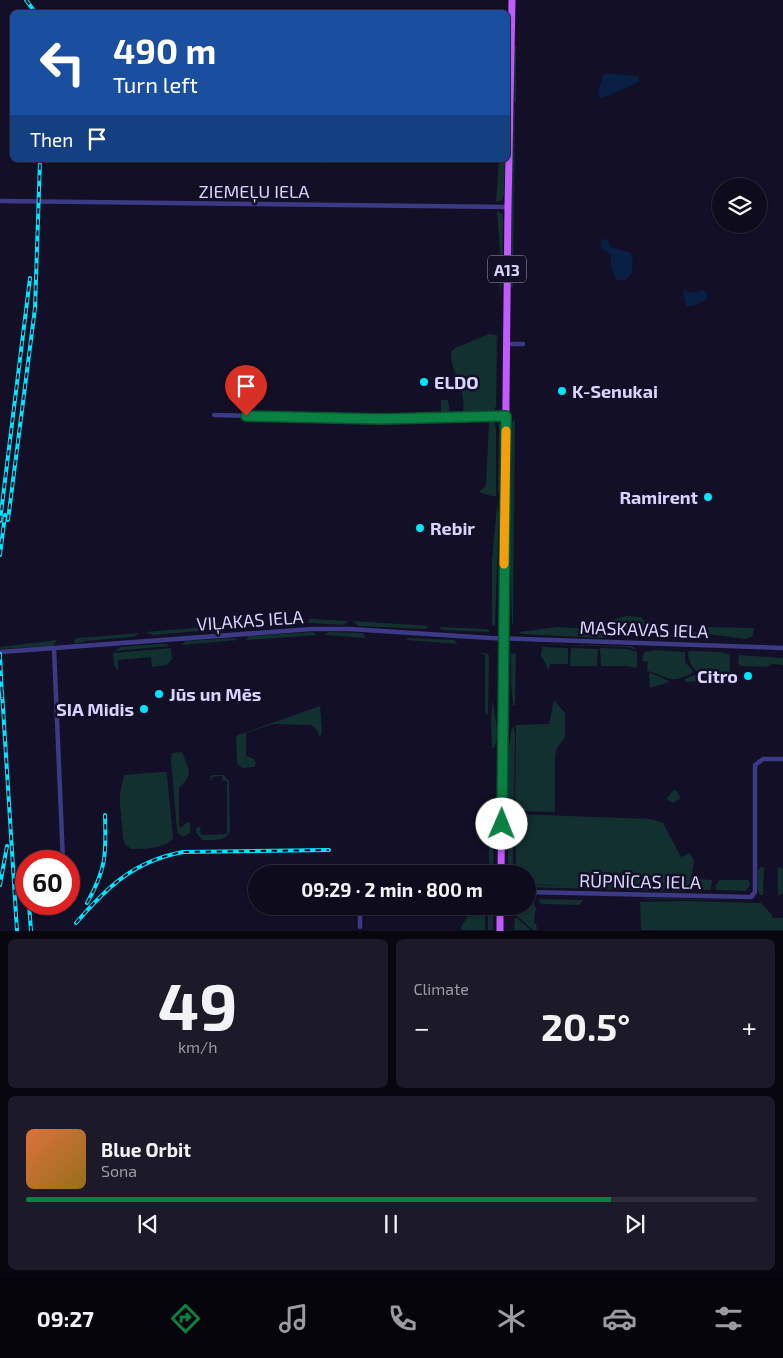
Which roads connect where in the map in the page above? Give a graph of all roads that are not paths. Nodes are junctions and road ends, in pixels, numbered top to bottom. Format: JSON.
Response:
{"nodes":[{"id":1,"x":512,"y":0,"type":"edge"},
{"id":2,"x":510,"y":75,"type":"edge"},
{"id":3,"x":508,"y":162,"type":"edge"},
{"id":4,"x":0,"y":201,"type":"edge"},
{"id":5,"x":508,"y":207,"type":"junction"},
{"id":6,"x":507,"y":344,"type":"junction"},
{"id":7,"x":523,"y":344,"type":"dead end"},
{"id":8,"x":214,"y":415,"type":"dead end"},
{"id":9,"x":506,"y":416,"type":"junction"},
{"id":10,"x":503,"y":638,"type":"junction"},
{"id":11,"x":783,"y":648,"type":"edge"},
{"id":12,"x":54,"y":649,"type":"junction"},
{"id":13,"x":0,"y":652,"type":"edge"},
{"id":14,"x":783,"y":758,"type":"edge"},
{"id":15,"x":63,"y":850,"type":"edge"},
{"id":16,"x":501,"y":865,"type":"edge"},
{"id":17,"x":536,"y":892,"type":"edge"},
{"id":18,"x":360,"y":915,"type":"edge"},
{"id":19,"x":500,"y":915,"type":"edge"},
{"id":20,"x":360,"y":927,"type":"dead end"},
{"id":21,"x":500,"y":930,"type":"edge"}],
"edges":[{"from":1,"to":2,"type":"main road","number":"A13"},
{"from":3,"to":5,"type":"main road","number":"A13"},
{"from":4,"to":5,"type":"street","name":"ZIEMEĻU IELA"},
{"from":5,"to":6,"type":"main road","number":"A13"},
{"from":6,"to":7,"type":"street"},
{"from":6,"to":9,"type":"main road","number":"A13"},
{"from":8,"to":9,"type":"street"},
{"from":9,"to":10,"type":"main road","number":"A13"},
{"from":10,"to":11,"type":"street","name":"MASKAVAS IELA"},
{"from":10,"to":12,"type":"street","name":"VIĻAKAS IELA"},
{"from":10,"to":16,"type":"main road","number":"A13"},
{"from":12,"to":13,"type":"street","name":"VIĻAKAS IELA"},
{"from":12,"to":15,"type":"street"},
{"from":14,"to":17,"type":"street","name":"RŪPNĪCAS IELA"},
{"from":18,"to":20,"type":"street"},
{"from":19,"to":21,"type":"main road"}]}
